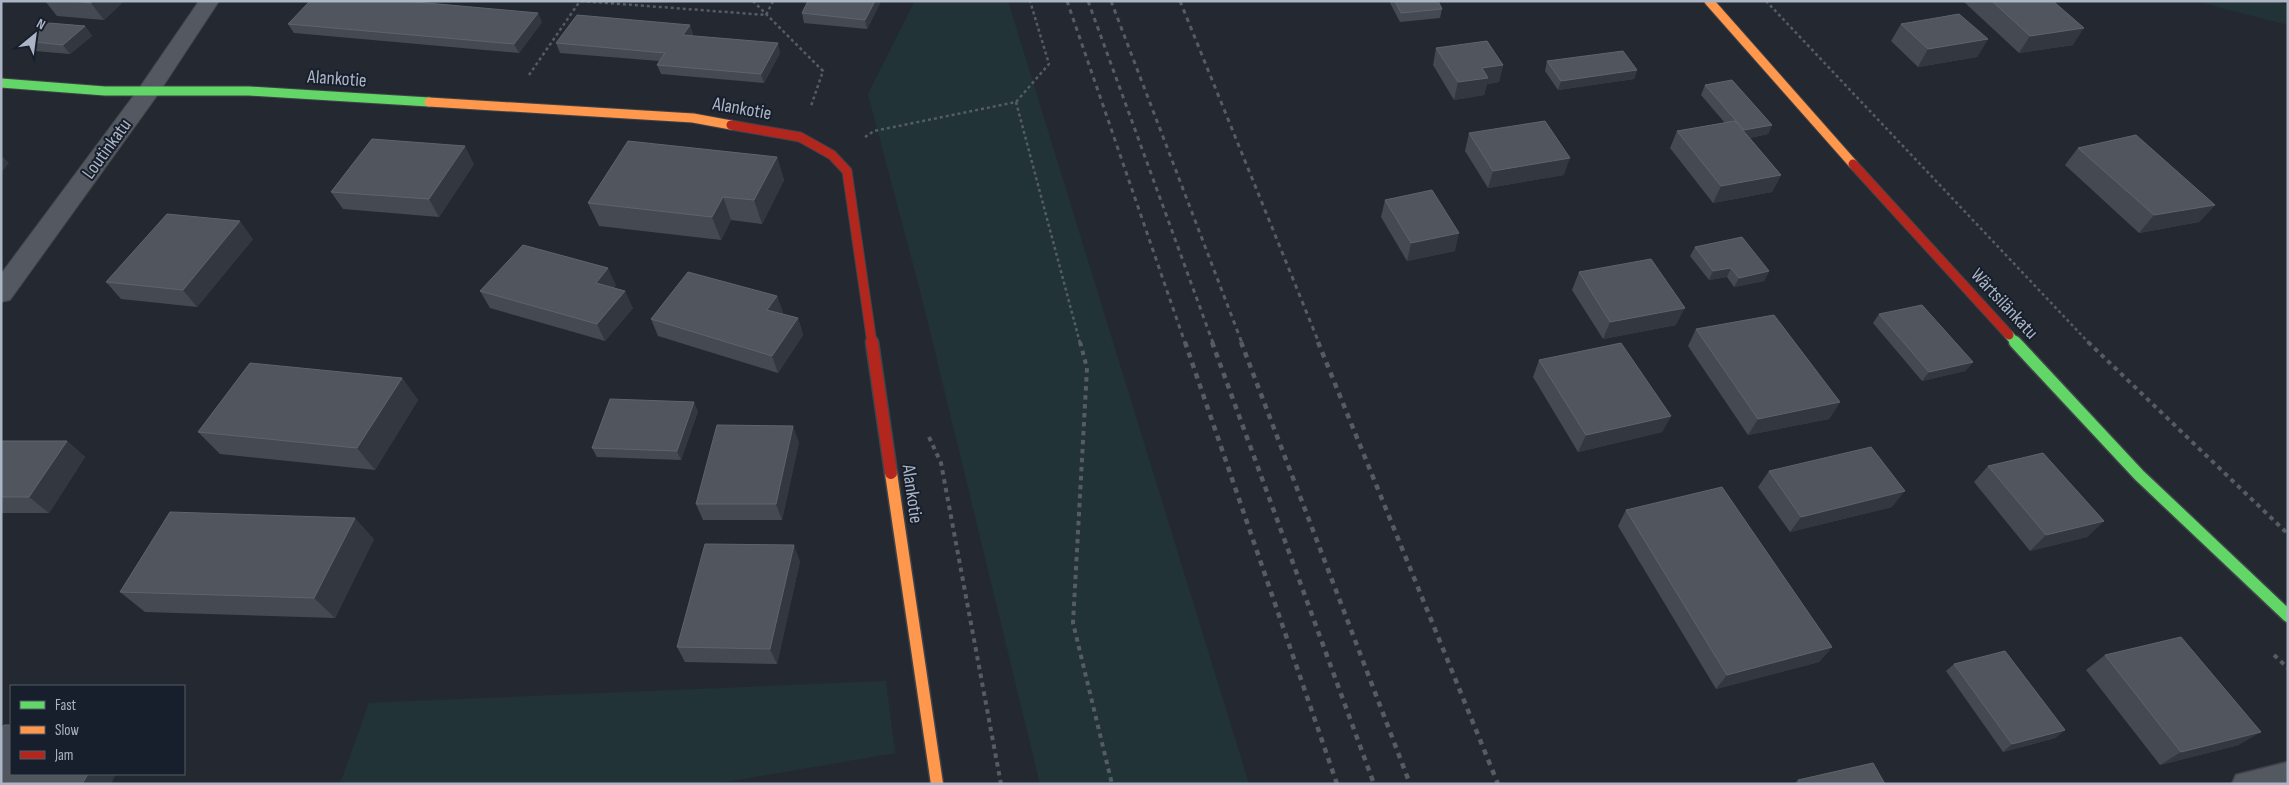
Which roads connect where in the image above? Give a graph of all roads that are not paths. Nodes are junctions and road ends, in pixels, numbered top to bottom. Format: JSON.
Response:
{"nodes":[{"id":1,"x":209,"y":1,"type":"edge"},
{"id":2,"x":1709,"y":1,"type":"edge"},
{"id":3,"x":1,"y":83,"type":"edge"},
{"id":4,"x":148,"y":92,"type":"junction"},
{"id":5,"x":1,"y":293,"type":"edge"},
{"id":6,"x":2288,"y":616,"type":"edge"},
{"id":7,"x":2288,"y":775,"type":"edge"},
{"id":8,"x":937,"y":784,"type":"edge"},
{"id":9,"x":2245,"y":784,"type":"edge"}],
"edges":[{"from":1,"to":4,"type":"street","name":"Loutinkatu"},
{"from":2,"to":6,"type":"street","name":"Wärtsilänkatu"},
{"from":3,"to":4,"type":"street","name":"Alankotie"},
{"from":4,"to":5,"type":"street","name":"Loutinkatu"},
{"from":4,"to":8,"type":"street","name":"Alankotie"},
{"from":7,"to":9,"type":"lane"}]}
